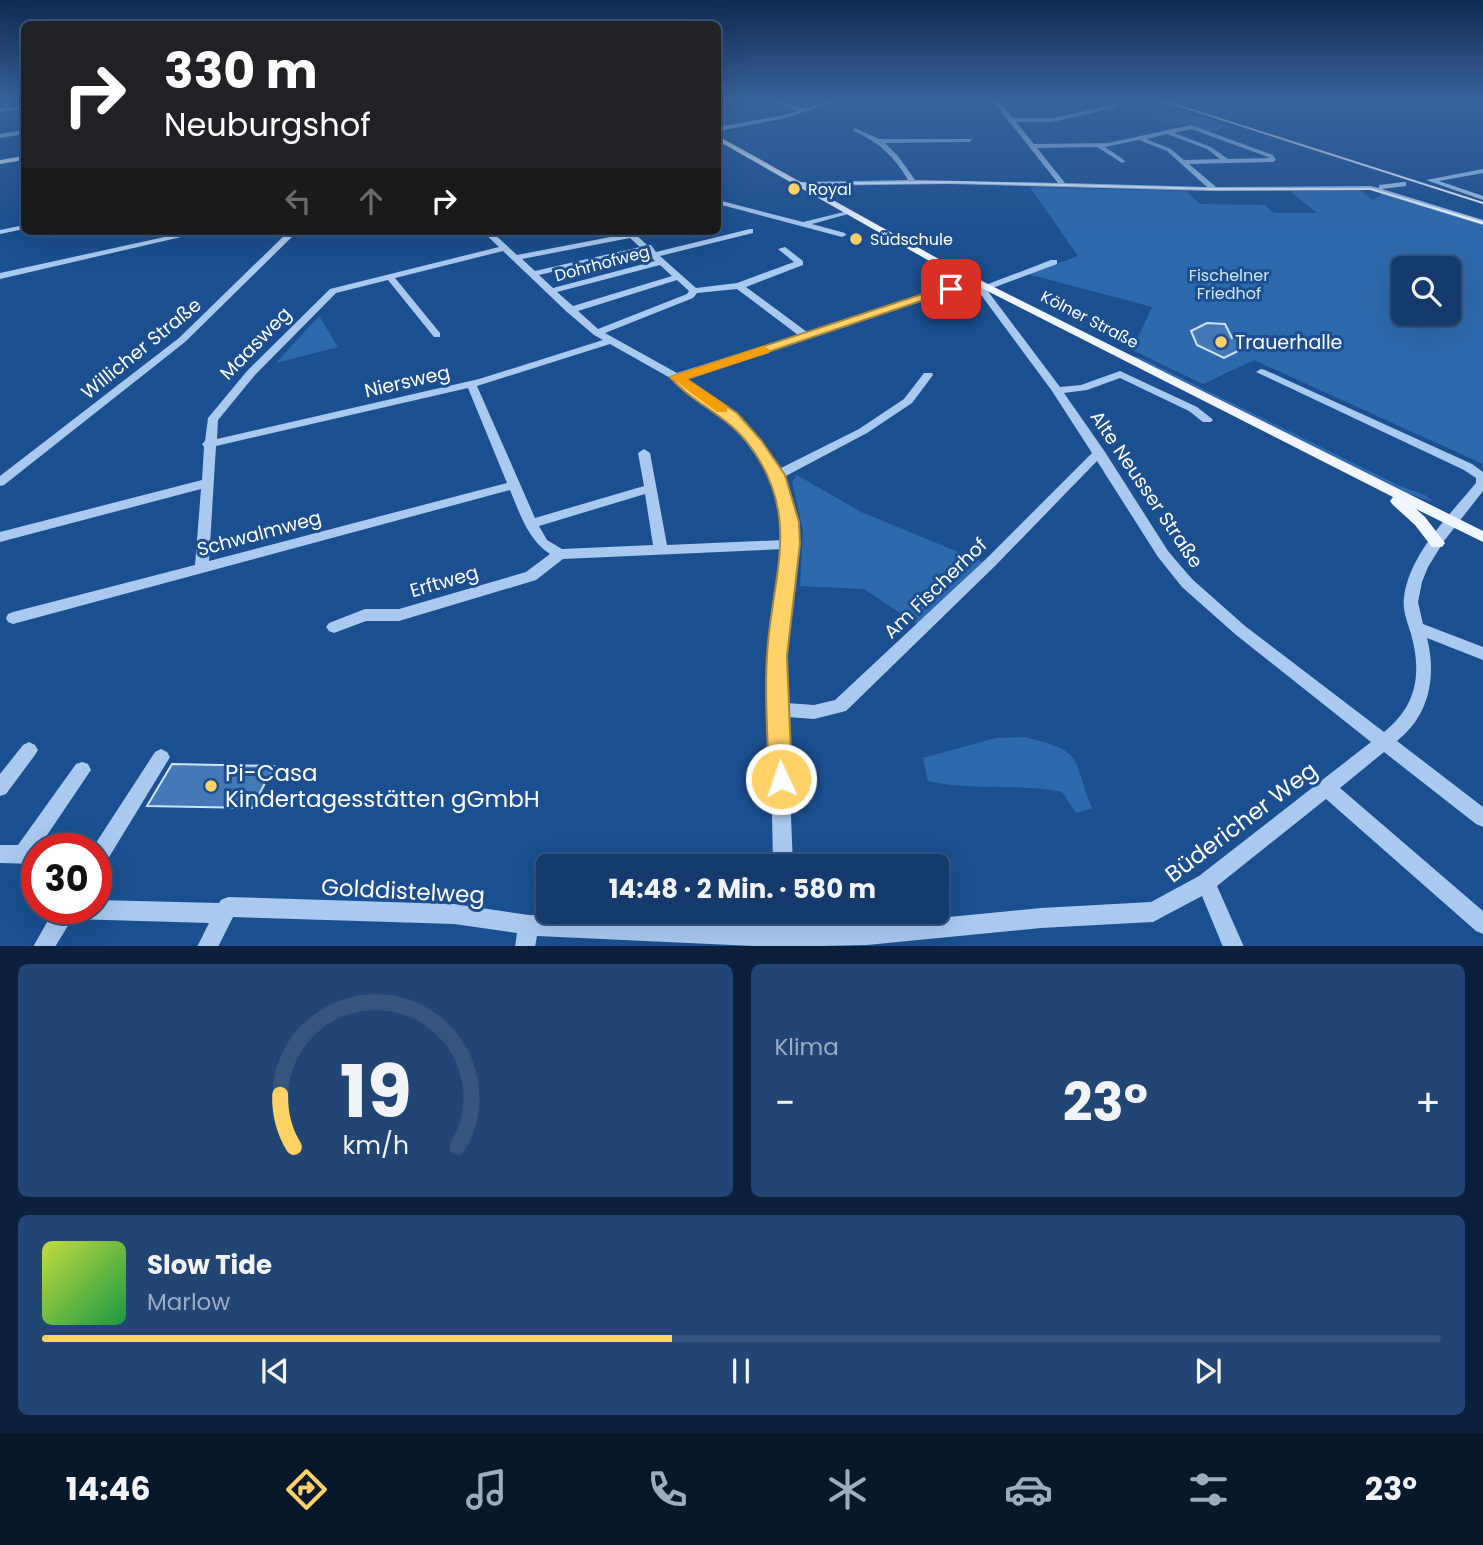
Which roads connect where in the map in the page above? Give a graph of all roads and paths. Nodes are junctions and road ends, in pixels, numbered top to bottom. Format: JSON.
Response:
{"nodes":[{"id":1,"x":729,"y":144,"type":"edge"},
{"id":2,"x":883,"y":144,"type":"edge"},
{"id":3,"x":1111,"y":144,"type":"edge"},
{"id":4,"x":1154,"y":144,"type":"edge"},
{"id":5,"x":1199,"y":144,"type":"edge"},
{"id":6,"x":1240,"y":144,"type":"edge"},
{"id":7,"x":1032,"y":146,"type":"joint"},
{"id":8,"x":1100,"y":146,"type":"junction"},
{"id":9,"x":21,"y":158,"type":"edge"},
{"id":10,"x":1122,"y":161,"type":"dead end"},
{"id":11,"x":0,"y":162,"type":"edge"},
{"id":12,"x":1183,"y":162,"type":"junction"},
{"id":13,"x":1228,"y":162,"type":"junction"},
{"id":14,"x":1483,"y":171,"type":"edge"},
{"id":15,"x":912,"y":182,"type":"junction"},
{"id":16,"x":800,"y":184,"type":"junction"},
{"id":17,"x":821,"y":184,"type":"junction"},
{"id":18,"x":1403,"y":184,"type":"dead end"},
{"id":19,"x":1063,"y":185,"type":"junction"},
{"id":20,"x":1214,"y":188,"type":"junction"},
{"id":21,"x":1371,"y":188,"type":"junction"},
{"id":22,"x":811,"y":191,"type":"junction"},
{"id":23,"x":1483,"y":198,"type":"edge"},
{"id":24,"x":721,"y":203,"type":"edge"},
{"id":25,"x":848,"y":213,"type":"junction"},
{"id":26,"x":1483,"y":223,"type":"edge"},
{"id":27,"x":803,"y":224,"type":"junction"},
{"id":28,"x":21,"y":228,"type":"edge"},
{"id":29,"x":750,"y":231,"type":"dead end"},
{"id":30,"x":0,"y":232,"type":"edge"},
{"id":31,"x":185,"y":235,"type":"edge"},
{"id":32,"x":290,"y":235,"type":"edge"},
{"id":33,"x":490,"y":235,"type":"edge"},
{"id":34,"x":620,"y":235,"type":"edge"},
{"id":35,"x":632,"y":235,"type":"edge"},
{"id":36,"x":842,"y":235,"type":"dead end"},
{"id":37,"x":648,"y":247,"type":"junction"},
{"id":38,"x":504,"y":248,"type":"junction"},
{"id":39,"x":782,"y":249,"type":"dead end"},
{"id":40,"x":516,"y":258,"type":"junction"},
{"id":41,"x":658,"y":259,"type":"junction"},
{"id":42,"x":1054,"y":262,"type":"dead end"},
{"id":43,"x":534,"y":274,"type":"junction"},
{"id":44,"x":0,"y":276,"type":"edge"},
{"id":45,"x":389,"y":276,"type":"junction"},
{"id":46,"x":677,"y":278,"type":"junction"},
{"id":47,"x":981,"y":284,"type":"junction"},
{"id":48,"x":739,"y":286,"type":"junction"},
{"id":49,"x":694,"y":291,"type":"junction"},
{"id":50,"x":550,"y":292,"type":"junction"},
{"id":51,"x":570,"y":310,"type":"junction"},
{"id":52,"x":597,"y":333,"type":"junction"},
{"id":53,"x":437,"y":335,"type":"dead end"},
{"id":54,"x":806,"y":336,"type":"junction"},
{"id":55,"x":610,"y":341,"type":"junction"},
{"id":56,"x":1261,"y":372,"type":"dead end"},
{"id":57,"x":928,"y":375,"type":"dead end"},
{"id":58,"x":676,"y":377,"type":"junction"},
{"id":59,"x":471,"y":384,"type":"junction"},
{"id":60,"x":1057,"y":390,"type":"junction"},
{"id":61,"x":1207,"y":420,"type":"dead end"},
{"id":62,"x":208,"y":444,"type":"junction"},
{"id":63,"x":1099,"y":452,"type":"junction"},
{"id":64,"x":644,"y":453,"type":"dead end"},
{"id":65,"x":777,"y":475,"type":"junction"},
{"id":66,"x":1361,"y":476,"type":"junction"},
{"id":67,"x":0,"y":482,"type":"edge"},
{"id":68,"x":207,"y":483,"type":"junction"},
{"id":69,"x":514,"y":485,"type":"junction"},
{"id":70,"x":650,"y":488,"type":"junction"},
{"id":71,"x":1453,"y":522,"type":"junction"},
{"id":72,"x":531,"y":524,"type":"junction"},
{"id":73,"x":0,"y":537,"type":"edge"},
{"id":74,"x":1483,"y":537,"type":"edge"},
{"id":75,"x":1437,"y":543,"type":"junction"},
{"id":76,"x":791,"y":544,"type":"junction"},
{"id":77,"x":661,"y":550,"type":"junction"},
{"id":78,"x":560,"y":554,"type":"junction"},
{"id":79,"x":202,"y":569,"type":"junction"},
{"id":80,"x":13,"y":618,"type":"dead end"},
{"id":81,"x":334,"y":627,"type":"dead end"},
{"id":82,"x":1416,"y":627,"type":"junction"},
{"id":83,"x":1483,"y":654,"type":"edge"},
{"id":84,"x":778,"y":709,"type":"junction"},
{"id":85,"x":1385,"y":741,"type":"junction"},
{"id":86,"x":29,"y":750,"type":"dead end"},
{"id":87,"x":161,"y":757,"type":"dead end"},
{"id":88,"x":82,"y":770,"type":"dead end"},
{"id":89,"x":0,"y":788,"type":"edge"},
{"id":90,"x":1327,"y":788,"type":"junction"},
{"id":91,"x":1483,"y":818,"type":"edge"},
{"id":92,"x":43,"y":833,"type":"edge"},
{"id":93,"x":112,"y":834,"type":"edge"},
{"id":94,"x":0,"y":854,"type":"edge"},
{"id":95,"x":783,"y":854,"type":"edge"},
{"id":96,"x":21,"y":855,"type":"edge"},
{"id":97,"x":1206,"y":883,"type":"junction"},
{"id":98,"x":112,"y":909,"type":"edge"},
{"id":99,"x":226,"y":910,"type":"junction"},
{"id":100,"x":57,"y":924,"type":"edge"},
{"id":101,"x":1483,"y":924,"type":"edge"},
{"id":102,"x":529,"y":925,"type":"junction"},
{"id":103,"x":785,"y":941,"type":"edge"},
{"id":104,"x":44,"y":946,"type":"edge"},
{"id":105,"x":208,"y":946,"type":"edge"},
{"id":106,"x":525,"y":946,"type":"edge"},
{"id":107,"x":1234,"y":946,"type":"edge"}],
"edges":[{"from":1,"to":16,"type":"main road","name":"Kölner Straße"},
{"from":2,"to":15,"type":"street"},
{"from":3,"to":8,"type":"street"},
{"from":4,"to":12,"type":"street"},
{"from":5,"to":13,"type":"street"},
{"from":6,"to":13,"type":"street"},
{"from":7,"to":8,"type":"street"},
{"from":7,"to":19,"type":"street"},
{"from":8,"to":10,"type":"street"},
{"from":9,"to":11,"type":"main road"},
{"from":12,"to":13,"type":"street"},
{"from":12,"to":20,"type":"street"},
{"from":14,"to":23,"type":"street"},
{"from":15,"to":17,"type":"street"},
{"from":15,"to":19,"type":"street"},
{"from":16,"to":17,"type":"street"},
{"from":16,"to":22,"type":"main road","name":"Kölner Straße"},
{"from":17,"to":22,"type":"main road"},
{"from":18,"to":21,"type":"street"},
{"from":19,"to":20,"type":"street"},
{"from":20,"to":21,"type":"street"},
{"from":21,"to":26,"type":"street"},
{"from":22,"to":25,"type":"main road","name":"Kölner Straße"},
{"from":24,"to":27,"type":"street"},
{"from":25,"to":27,"type":"street"},
{"from":25,"to":47,"type":"main road","name":"Kölner Straße"},
{"from":27,"to":36,"type":"street"},
{"from":28,"to":30,"type":"street"},
{"from":29,"to":41,"type":"street","name":"Dohrhofweg"},
{"from":31,"to":44,"type":"street"},
{"from":32,"to":67,"type":"street","name":"Willicher Straße"},
{"from":33,"to":38,"type":"street"},
{"from":34,"to":40,"type":"street"},
{"from":35,"to":37,"type":"street"},
{"from":37,"to":41,"type":"street"},
{"from":37,"to":43,"type":"street"},
{"from":38,"to":40,"type":"street"},
{"from":38,"to":45,"type":"street","name":"Maasweg"},
{"from":39,"to":48,"type":"street"},
{"from":40,"to":43,"type":"street"},
{"from":41,"to":46,"type":"street"},
{"from":41,"to":50,"type":"street","name":"Dohrhofweg"},
{"from":42,"to":47,"type":"street"},
{"from":43,"to":50,"type":"street"},
{"from":45,"to":53,"type":"street"},
{"from":45,"to":62,"type":"street","name":"Maasweg"},
{"from":46,"to":49,"type":"street"},
{"from":46,"to":51,"type":"street"},
{"from":47,"to":54,"type":"street"},
{"from":47,"to":60,"type":"street","name":"Alte Neusser Straße"},
{"from":47,"to":66,"type":"main road","name":"Kölner Straße"},
{"from":48,"to":49,"type":"street"},
{"from":48,"to":54,"type":"street"},
{"from":49,"to":52,"type":"street"},
{"from":50,"to":51,"type":"street"},
{"from":51,"to":52,"type":"street"},
{"from":52,"to":55,"type":"street"},
{"from":54,"to":58,"type":"street"},
{"from":55,"to":58,"type":"street"},
{"from":55,"to":59,"type":"street","name":"Niersweg"},
{"from":56,"to":71,"type":"street"},
{"from":57,"to":65,"type":"street"},
{"from":58,"to":65,"type":"street"},
{"from":59,"to":62,"type":"street","name":"Niersweg"},
{"from":59,"to":69,"type":"street"},
{"from":60,"to":61,"type":"street"},
{"from":60,"to":63,"type":"street","name":"Alte Neusser Straße"},
{"from":62,"to":68,"type":"street","name":"Maasweg"},
{"from":63,"to":84,"type":"street","name":"Am Fischerhof"},
{"from":63,"to":85,"type":"street","name":"Alte Neusser Straße"},
{"from":64,"to":70,"type":"street"},
{"from":65,"to":76,"type":"street"},
{"from":66,"to":71,"type":"main road","name":"Kölner Straße"},
{"from":66,"to":75,"type":"main road"},
{"from":68,"to":73,"type":"street"},
{"from":68,"to":79,"type":"street","name":"Maasweg"},
{"from":69,"to":72,"type":"street"},
{"from":69,"to":79,"type":"street","name":"Schwalmweg"},
{"from":70,"to":72,"type":"street"},
{"from":70,"to":77,"type":"street"},
{"from":71,"to":74,"type":"main road","name":"Kölner Straße"},
{"from":71,"to":75,"type":"street","name":"Büdericher Weg"},
{"from":72,"to":78,"type":"street"},
{"from":75,"to":82,"type":"street","name":"Büdericher Weg"},
{"from":76,"to":77,"type":"street"},
{"from":76,"to":84,"type":"street"},
{"from":77,"to":78,"type":"street"},
{"from":78,"to":81,"type":"street","name":"Erftweg"},
{"from":79,"to":80,"type":"street","name":"Schwalmweg"},
{"from":82,"to":83,"type":"street"},
{"from":82,"to":85,"type":"street","name":"Büdericher Weg"},
{"from":84,"to":95,"type":"street"},
{"from":85,"to":90,"type":"street","name":"Büdericher Weg"},
{"from":85,"to":91,"type":"street","name":"Alte Neusser Straße"},
{"from":86,"to":89,"type":"street"},
{"from":87,"to":93,"type":"street"},
{"from":88,"to":92,"type":"street"},
{"from":90,"to":97,"type":"street","name":"Büdericher Weg"},
{"from":90,"to":101,"type":"street"},
{"from":94,"to":96,"type":"street"},
{"from":97,"to":103,"type":"street","name":"Büdericher Weg"},
{"from":97,"to":107,"type":"street"},
{"from":98,"to":99,"type":"street","name":"Golddistelweg"},
{"from":99,"to":102,"type":"street","name":"Golddistelweg"},
{"from":99,"to":105,"type":"street"},
{"from":100,"to":104,"type":"street"},
{"from":102,"to":103,"type":"street","name":"Golddistelweg"},
{"from":102,"to":106,"type":"street"}]}
